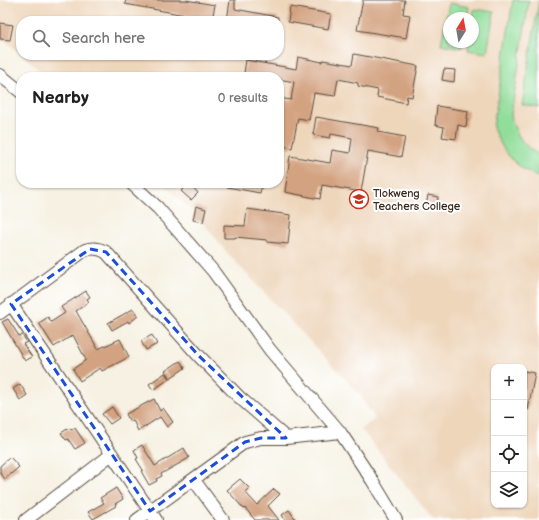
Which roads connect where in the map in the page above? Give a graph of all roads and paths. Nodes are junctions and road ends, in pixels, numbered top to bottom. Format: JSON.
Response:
{"nodes":[{"id":1,"x":0,"y":75,"type":"edge"},
{"id":2,"x":16,"y":88,"type":"edge"},
{"id":3,"x":136,"y":188,"type":"edge"},
{"id":4,"x":11,"y":304,"type":"junction"},
{"id":5,"x":0,"y":313,"type":"edge"},
{"id":6,"x":340,"y":432,"type":"junction"},
{"id":7,"x":286,"y":438,"type":"junction"},
{"id":8,"x":112,"y":454,"type":"junction"},
{"id":9,"x":194,"y":480,"type":"junction"},
{"id":10,"x":153,"y":515,"type":"edge"},
{"id":11,"x":26,"y":520,"type":"edge"},
{"id":12,"x":137,"y":520,"type":"edge"},
{"id":13,"x":223,"y":520,"type":"edge"},
{"id":14,"x":396,"y":520,"type":"edge"}],
"edges":[{"from":1,"to":2,"type":"street"},
{"from":3,"to":6,"type":"street"},
{"from":4,"to":5,"type":"street"},
{"from":4,"to":7,"type":"street"},
{"from":4,"to":8,"type":"street"},
{"from":6,"to":7,"type":"street"},
{"from":6,"to":14,"type":"street"},
{"from":7,"to":9,"type":"street"},
{"from":8,"to":10,"type":"street"},
{"from":8,"to":11,"type":"street"},
{"from":9,"to":10,"type":"street"},
{"from":9,"to":13,"type":"street"},
{"from":10,"to":12,"type":"street"}]}
